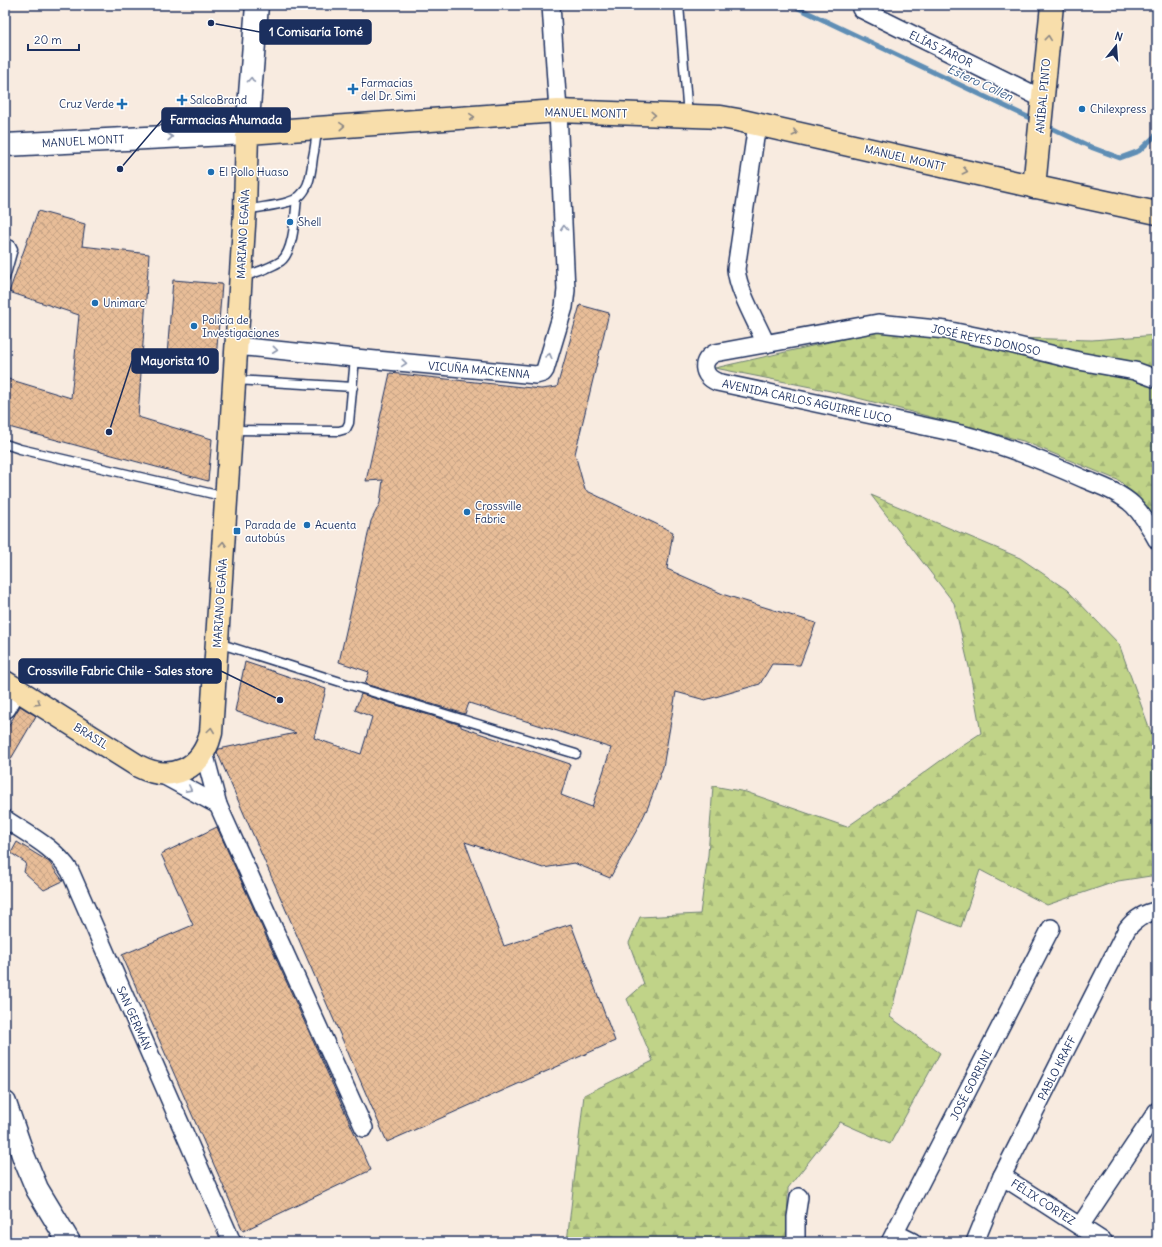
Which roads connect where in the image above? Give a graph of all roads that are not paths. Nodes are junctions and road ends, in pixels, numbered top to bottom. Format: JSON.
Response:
{"nodes":[{"id":1,"x":257,"y":5,"type":"edge"},
{"id":2,"x":551,"y":5,"type":"edge"},
{"id":3,"x":679,"y":5,"type":"edge"},
{"id":4,"x":1052,"y":5,"type":"edge"},
{"id":5,"x":861,"y":9,"type":"dead end"},
{"id":6,"x":1042,"y":102,"type":"junction"},
{"id":7,"x":558,"y":111,"type":"junction"},
{"id":8,"x":688,"y":116,"type":"junction"},
{"id":9,"x":757,"y":124,"type":"junction"},
{"id":10,"x":318,"y":128,"type":"junction"},
{"id":11,"x":247,"y":133,"type":"junction"},
{"id":12,"x":5,"y":145,"type":"edge"},
{"id":13,"x":1034,"y":187,"type":"junction"},
{"id":14,"x":297,"y":198,"type":"junction"},
{"id":15,"x":245,"y":210,"type":"junction"},
{"id":16,"x":1157,"y":214,"type":"edge"},
{"id":17,"x":5,"y":243,"type":"edge"},
{"id":18,"x":5,"y":278,"type":"edge"},
{"id":19,"x":240,"y":278,"type":"junction"},
{"id":20,"x":766,"y":344,"type":"junction"},
{"id":21,"x":236,"y":346,"type":"junction"},
{"id":22,"x":355,"y":358,"type":"junction"},
{"id":23,"x":1157,"y":379,"type":"edge"},
{"id":24,"x":234,"y":380,"type":"junction"},
{"id":25,"x":353,"y":387,"type":"junction"},
{"id":26,"x":231,"y":430,"type":"junction"},
{"id":27,"x":5,"y":444,"type":"edge"},
{"id":28,"x":226,"y":497,"type":"junction"},
{"id":29,"x":1157,"y":540,"type":"edge"},
{"id":30,"x":217,"y":643,"type":"junction"},
{"id":31,"x":8,"y":693,"type":"edge"},
{"id":32,"x":204,"y":752,"type":"junction"},
{"id":33,"x":576,"y":754,"type":"dead end"},
{"id":34,"x":181,"y":770,"type":"joint"},
{"id":35,"x":159,"y":774,"type":"junction"},
{"id":36,"x":218,"y":805,"type":"junction"},
{"id":37,"x":5,"y":819,"type":"edge"},
{"id":38,"x":1157,"y":911,"type":"edge"},
{"id":39,"x":1051,"y":928,"type":"dead end"},
{"id":40,"x":5,"y":1103,"type":"edge"},
{"id":41,"x":1157,"y":1110,"type":"edge"},
{"id":42,"x":364,"y":1128,"type":"dead end"},
{"id":43,"x":1002,"y":1176,"type":"junction"},
{"id":44,"x":799,"y":1197,"type":"dead end"},
{"id":45,"x":1080,"y":1226,"type":"junction"},
{"id":46,"x":892,"y":1237,"type":"edge"},
{"id":47,"x":69,"y":1242,"type":"edge"},
{"id":48,"x":232,"y":1242,"type":"edge"},
{"id":49,"x":796,"y":1242,"type":"edge"},
{"id":50,"x":913,"y":1242,"type":"edge"},
{"id":51,"x":975,"y":1242,"type":"edge"},
{"id":52,"x":1104,"y":1242,"type":"edge"}],
"edges":[{"from":11,"to":1,"type":"main road","name":"MARIANO EGAÑA","one_way":true},
{"from":2,"to":7,"type":"street","name":"VICUÑA MACKENNA"},
{"from":3,"to":8,"type":"lane"},
{"from":6,"to":4,"type":"main road","name":"ANÍBAL PINTO","one_way":true},
{"from":5,"to":6,"type":"street","name":"ELÍAS ZAROR"},
{"from":6,"to":13,"type":"main road","name":"ANÍBAL PINTO"},
{"from":7,"to":8,"type":"main road","name":"MANUEL MONTT","one_way":true},
{"from":10,"to":7,"type":"main road","name":"MANUEL MONTT","one_way":true},
{"from":22,"to":7,"type":"street","name":"VICUÑA MACKENNA","one_way":true},
{"from":8,"to":9,"type":"main road","name":"MANUEL MONTT"},
{"from":9,"to":13,"type":"main road","name":"MANUEL MONTT","one_way":true},
{"from":9,"to":20,"type":"street"},
{"from":10,"to":11,"type":"main road","name":"MANUEL MONTT"},
{"from":10,"to":14,"type":"lane"},
{"from":12,"to":11,"type":"main road","name":"MANUEL MONTT","one_way":true},
{"from":11,"to":15,"type":"main road","name":"MARIANO EGAÑA"},
{"from":13,"to":16,"type":"main road","name":"MANUEL MONTT"},
{"from":14,"to":15,"type":"lane"},
{"from":14,"to":19,"type":"lane"},
{"from":15,"to":19,"type":"main road","name":"MARIANO EGAÑA"},
{"from":17,"to":18,"type":"lane"},
{"from":19,"to":21,"type":"main road","name":"MARIANO EGAÑA"},
{"from":20,"to":23,"type":"street","name":"JOSÉ REYES DONOSO"},
{"from":20,"to":29,"type":"street","name":"AVENIDA CARLOS AGUIRRE LUCO"},
{"from":21,"to":22,"type":"street","name":"VICUÑA MACKENNA","one_way":true},
{"from":21,"to":24,"type":"main road","name":"MARIANO EGAÑA"},
{"from":22,"to":25,"type":"lane"},
{"from":24,"to":25,"type":"lane"},
{"from":24,"to":26,"type":"main road","name":"MARIANO EGAÑA"},
{"from":25,"to":26,"type":"lane"},
{"from":26,"to":28,"type":"main road","name":"MARIANO EGAÑA"},
{"from":27,"to":28,"type":"lane"},
{"from":30,"to":28,"type":"main road","name":"MARIANO EGAÑA","one_way":true},
{"from":32,"to":30,"type":"main road","name":"MARIANO EGAÑA","one_way":true},
{"from":30,"to":33,"type":"lane"},
{"from":31,"to":35,"type":"main road","name":"BRASIL","one_way":true},
{"from":32,"to":34,"type":"main road","name":"MARIANO EGAÑA"},
{"from":32,"to":36,"type":"street"},
{"from":34,"to":35,"type":"main road","name":"BRASIL"},
{"from":35,"to":36,"type":"street","one_way":true},
{"from":36,"to":42,"type":"street"},
{"from":37,"to":48,"type":"street","name":"SAN GERMÁN"},
{"from":38,"to":43,"type":"street","name":"PABLO KRAFF"},
{"from":39,"to":46,"type":"street","name":"JOSÉ GORRINI"},
{"from":40,"to":47,"type":"main road"},
{"from":41,"to":45,"type":"street"},
{"from":43,"to":45,"type":"street","name":"FÉLIX CORTEZ"},
{"from":43,"to":51,"type":"street","name":"PABLO KRAFF"},
{"from":44,"to":49,"type":"street"},
{"from":45,"to":52,"type":"street","name":"FÉLIX CORTEZ"},
{"from":46,"to":50,"type":"street"}]}
